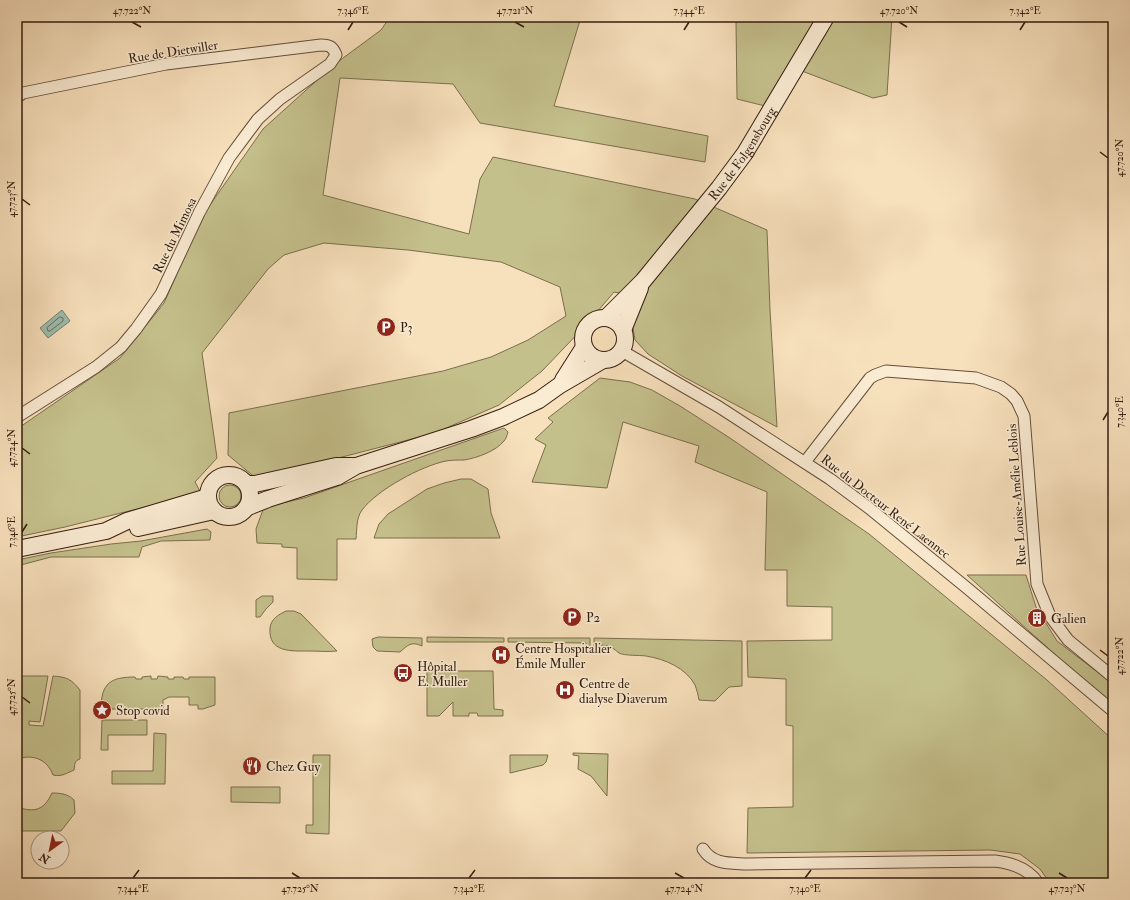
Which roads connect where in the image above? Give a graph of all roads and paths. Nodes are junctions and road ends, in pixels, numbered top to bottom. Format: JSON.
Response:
{"nodes":[{"id":1,"x":826,"y":17,"type":"edge"},
{"id":2,"x":334,"y":48,"type":"joint"},
{"id":3,"x":17,"y":97,"type":"edge"},
{"id":4,"x":643,"y":281,"type":"junction"},
{"id":5,"x":606,"y":318,"type":"junction"},
{"id":6,"x":624,"y":330,"type":"junction"},
{"id":7,"x":584,"y":347,"type":"junction"},
{"id":8,"x":622,"y":351,"type":"junction"},
{"id":9,"x":603,"y":360,"type":"junction"},
{"id":10,"x":560,"y":385,"type":"junction"},
{"id":11,"x":17,"y":417,"type":"edge"},
{"id":12,"x":805,"y":462,"type":"junction"},
{"id":13,"x":356,"y":466,"type":"junction"},
{"id":14,"x":247,"y":484,"type":"junction"},
{"id":15,"x":211,"y":504,"type":"junction"},
{"id":16,"x":248,"y":507,"type":"junction"},
{"id":17,"x":17,"y":549,"type":"edge"},
{"id":18,"x":1113,"y":677,"type":"edge"},
{"id":19,"x":1113,"y":712,"type":"edge"},
{"id":20,"x":703,"y":849,"type":"dead end"},
{"id":21,"x":1038,"y":883,"type":"edge"}],
"edges":[{"from":1,"to":4,"type":"main road","name":"Rue de Folgensbourg"},
{"from":2,"to":3,"type":"street","name":"Rue de Dietwiller"},
{"from":2,"to":11,"type":"street","name":"Rue du Mimosa"},
{"from":4,"to":5,"type":"main road","name":"Rue de Folgensbourg"},
{"from":4,"to":6,"type":"main road","name":"Rue de Folgensbourg"},
{"from":5,"to":6,"type":"main road"},
{"from":5,"to":7,"type":"main road"},
{"from":6,"to":8,"type":"main road"},
{"from":7,"to":9,"type":"main road"},
{"from":7,"to":10,"type":"main road"},
{"from":8,"to":9,"type":"main road"},
{"from":8,"to":12,"type":"street","name":"Rue du Docteur René Laennec"},
{"from":9,"to":10,"type":"main road"},
{"from":10,"to":13,"type":"main road"},
{"from":12,"to":18,"type":"street","name":"Rue Louise-Amélie Leblois"},
{"from":12,"to":19,"type":"street","name":"Rue du Docteur René Laennec"},
{"from":13,"to":14,"type":"main road"},
{"from":13,"to":16,"type":"main road"},
{"from":14,"to":15,"type":"main road"},
{"from":14,"to":16,"type":"main road"},
{"from":15,"to":16,"type":"main road"},
{"from":15,"to":17,"type":"main road"},
{"from":20,"to":21,"type":"street"}]}
